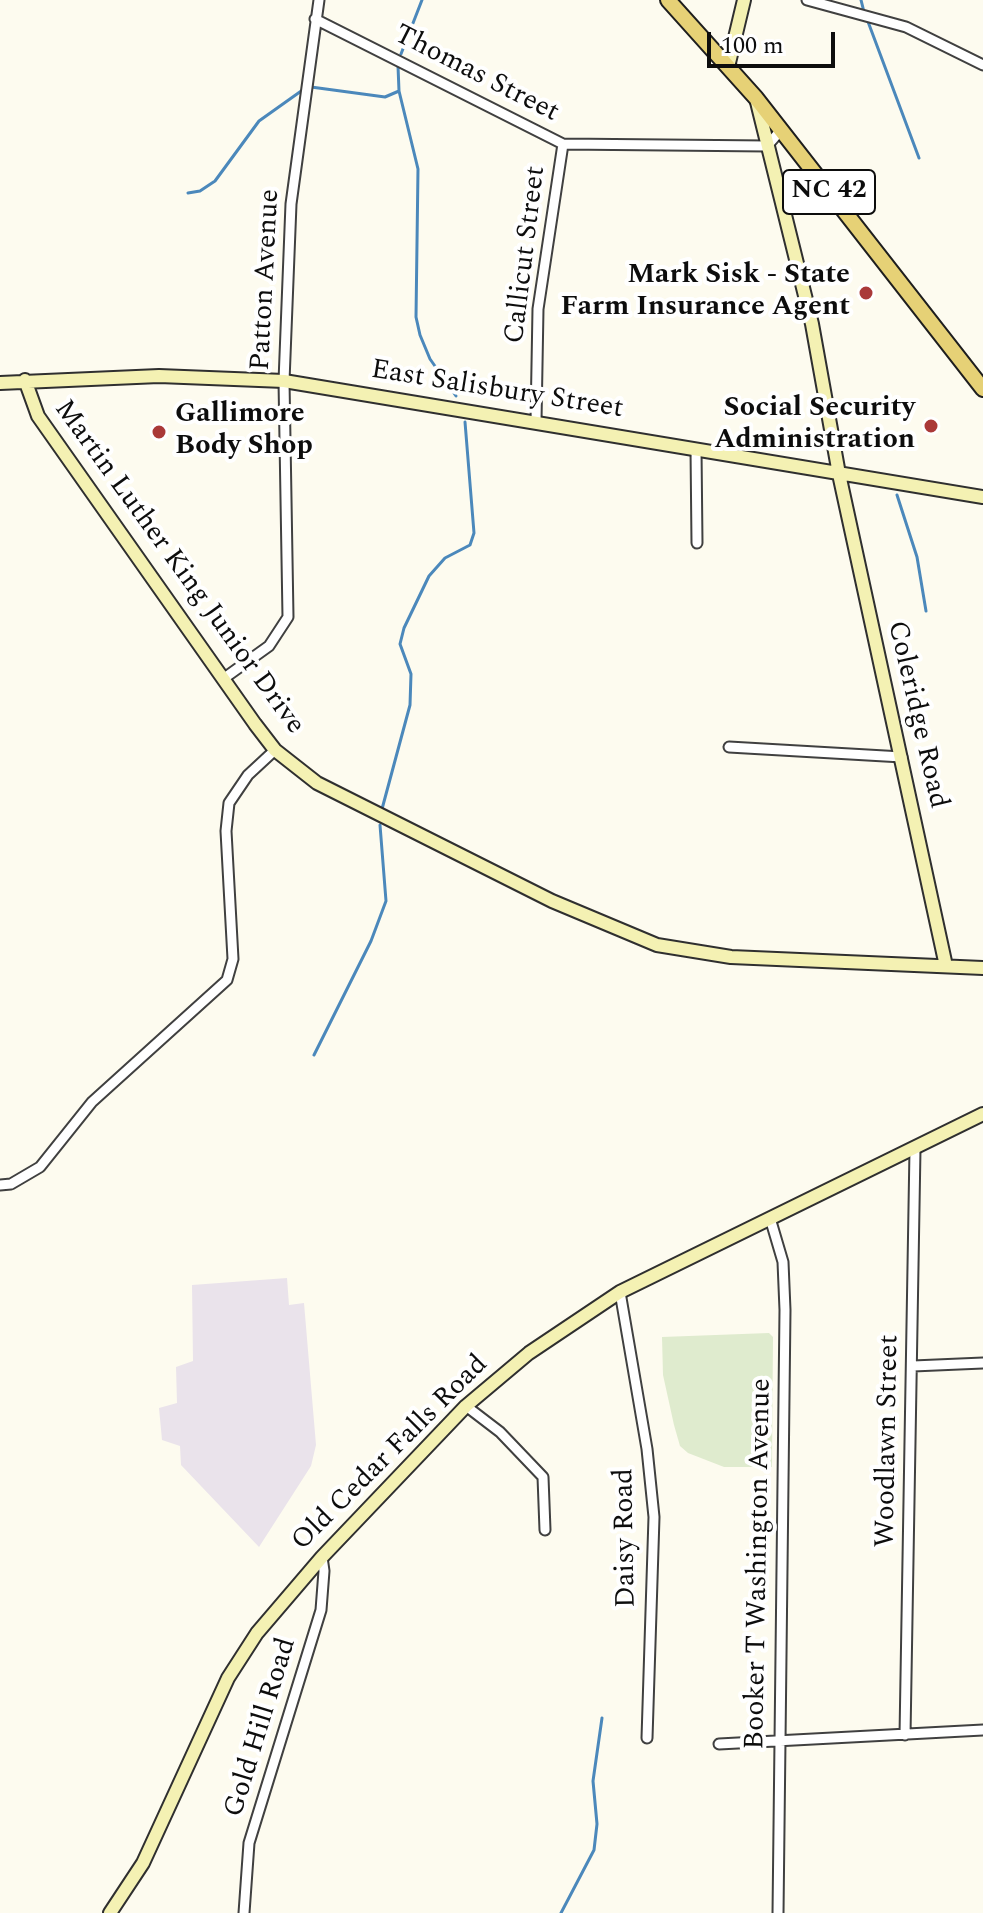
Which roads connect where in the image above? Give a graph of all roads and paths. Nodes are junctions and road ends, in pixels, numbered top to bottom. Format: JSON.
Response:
{"nodes":[{"id":1,"x":319,"y":0,"type":"edge"},
{"id":2,"x":668,"y":0,"type":"edge"},
{"id":3,"x":744,"y":0,"type":"edge"},
{"id":4,"x":807,"y":0,"type":"edge"},
{"id":5,"x":315,"y":19,"type":"junction"},
{"id":6,"x":983,"y":65,"type":"edge"},
{"id":7,"x":728,"y":67,"type":"junction"},
{"id":8,"x":756,"y":98,"type":"junction"},
{"id":9,"x":781,"y":130,"type":"junction"},
{"id":10,"x":563,"y":144,"type":"junction"},
{"id":11,"x":767,"y":146,"type":"junction"},
{"id":12,"x":25,"y":380,"type":"junction"},
{"id":13,"x":284,"y":381,"type":"junction"},
{"id":14,"x":0,"y":383,"type":"edge"},
{"id":15,"x":983,"y":389,"type":"edge"},
{"id":16,"x":536,"y":421,"type":"junction"},
{"id":17,"x":696,"y":449,"type":"junction"},
{"id":18,"x":839,"y":474,"type":"junction"},
{"id":19,"x":983,"y":497,"type":"edge"},
{"id":20,"x":697,"y":543,"type":"dead end"},
{"id":21,"x":223,"y":679,"type":"junction"},
{"id":22,"x":729,"y":747,"type":"dead end"},
{"id":23,"x":275,"y":750,"type":"junction"},
{"id":24,"x":902,"y":757,"type":"junction"},
{"id":25,"x":946,"y":966,"type":"junction"},
{"id":26,"x":983,"y":968,"type":"edge"},
{"id":27,"x":983,"y":1114,"type":"edge"},
{"id":28,"x":915,"y":1149,"type":"junction"},
{"id":29,"x":0,"y":1185,"type":"edge"},
{"id":30,"x":770,"y":1218,"type":"junction"},
{"id":31,"x":620,"y":1292,"type":"junction"},
{"id":32,"x":983,"y":1363,"type":"edge"},
{"id":33,"x":913,"y":1366,"type":"junction"},
{"id":34,"x":466,"y":1406,"type":"junction"},
{"id":35,"x":545,"y":1530,"type":"dead end"},
{"id":36,"x":322,"y":1557,"type":"junction"},
{"id":37,"x":983,"y":1730,"type":"edge"},
{"id":38,"x":905,"y":1735,"type":"junction"},
{"id":39,"x":647,"y":1738,"type":"dead end"},
{"id":40,"x":780,"y":1741,"type":"junction"},
{"id":41,"x":719,"y":1744,"type":"dead end"},
{"id":42,"x":110,"y":1913,"type":"edge"},
{"id":43,"x":244,"y":1913,"type":"edge"},
{"id":44,"x":778,"y":1913,"type":"edge"}],
"edges":[{"from":1,"to":5,"type":"street","name":"Patton Avenue"},
{"from":2,"to":7,"type":"main road","number":"NC 42"},
{"from":3,"to":7,"type":"street"},
{"from":4,"to":6,"type":"street"},
{"from":5,"to":10,"type":"street","name":"Thomas Street"},
{"from":5,"to":13,"type":"street","name":"Patton Avenue"},
{"from":7,"to":8,"type":"main road","number":"NC 42"},
{"from":8,"to":9,"type":"main road","number":"NC 42"},
{"from":8,"to":11,"type":"street","name":"Coleridge Road"},
{"from":9,"to":11,"type":"street"},
{"from":9,"to":15,"type":"main road","number":"NC 42"},
{"from":10,"to":11,"type":"street","name":"Thomas Street"},
{"from":10,"to":16,"type":"street","name":"Callicut Street"},
{"from":11,"to":18,"type":"street","name":"Coleridge Road"},
{"from":12,"to":13,"type":"street","name":"East Salisbury Street"},
{"from":12,"to":14,"type":"street","name":"East Salisbury Street"},
{"from":12,"to":21,"type":"street","name":"Martin Luther King Junior Drive"},
{"from":13,"to":16,"type":"street","name":"East Salisbury Street"},
{"from":13,"to":21,"type":"street","name":"Patton Avenue"},
{"from":16,"to":17,"type":"street","name":"East Salisbury Street"},
{"from":17,"to":18,"type":"street","name":"East Salisbury Street"},
{"from":17,"to":20,"type":"street"},
{"from":18,"to":19,"type":"street","name":"East Salisbury Street"},
{"from":18,"to":24,"type":"street","name":"Coleridge Road"},
{"from":21,"to":23,"type":"street","name":"Martin Luther King Junior Drive"},
{"from":22,"to":24,"type":"street"},
{"from":23,"to":25,"type":"street","name":"Martin Luther King Junior Drive"},
{"from":23,"to":29,"type":"street"},
{"from":24,"to":25,"type":"street","name":"Coleridge Road"},
{"from":25,"to":26,"type":"street","name":"Martin Luther King Junior Drive"},
{"from":27,"to":28,"type":"street","name":"Old Cedar Falls Road"},
{"from":28,"to":30,"type":"street","name":"Old Cedar Falls Road"},
{"from":28,"to":33,"type":"street","name":"Woodlawn Street"},
{"from":30,"to":31,"type":"street","name":"Old Cedar Falls Road"},
{"from":30,"to":40,"type":"street","name":"Booker T Washington Avenue"},
{"from":31,"to":34,"type":"street","name":"Old Cedar Falls Road"},
{"from":31,"to":39,"type":"street","name":"Daisy Road"},
{"from":32,"to":33,"type":"street"},
{"from":33,"to":38,"type":"street","name":"Woodlawn Street"},
{"from":34,"to":35,"type":"street"},
{"from":34,"to":36,"type":"street","name":"Old Cedar Falls Road"},
{"from":36,"to":42,"type":"street","name":"Old Cedar Falls Road"},
{"from":36,"to":43,"type":"street","name":"Gold Hill Road"},
{"from":37,"to":38,"type":"street"},
{"from":38,"to":40,"type":"street"},
{"from":40,"to":41,"type":"street"},
{"from":40,"to":44,"type":"street","name":"Booker T Washington Avenue"}]}
